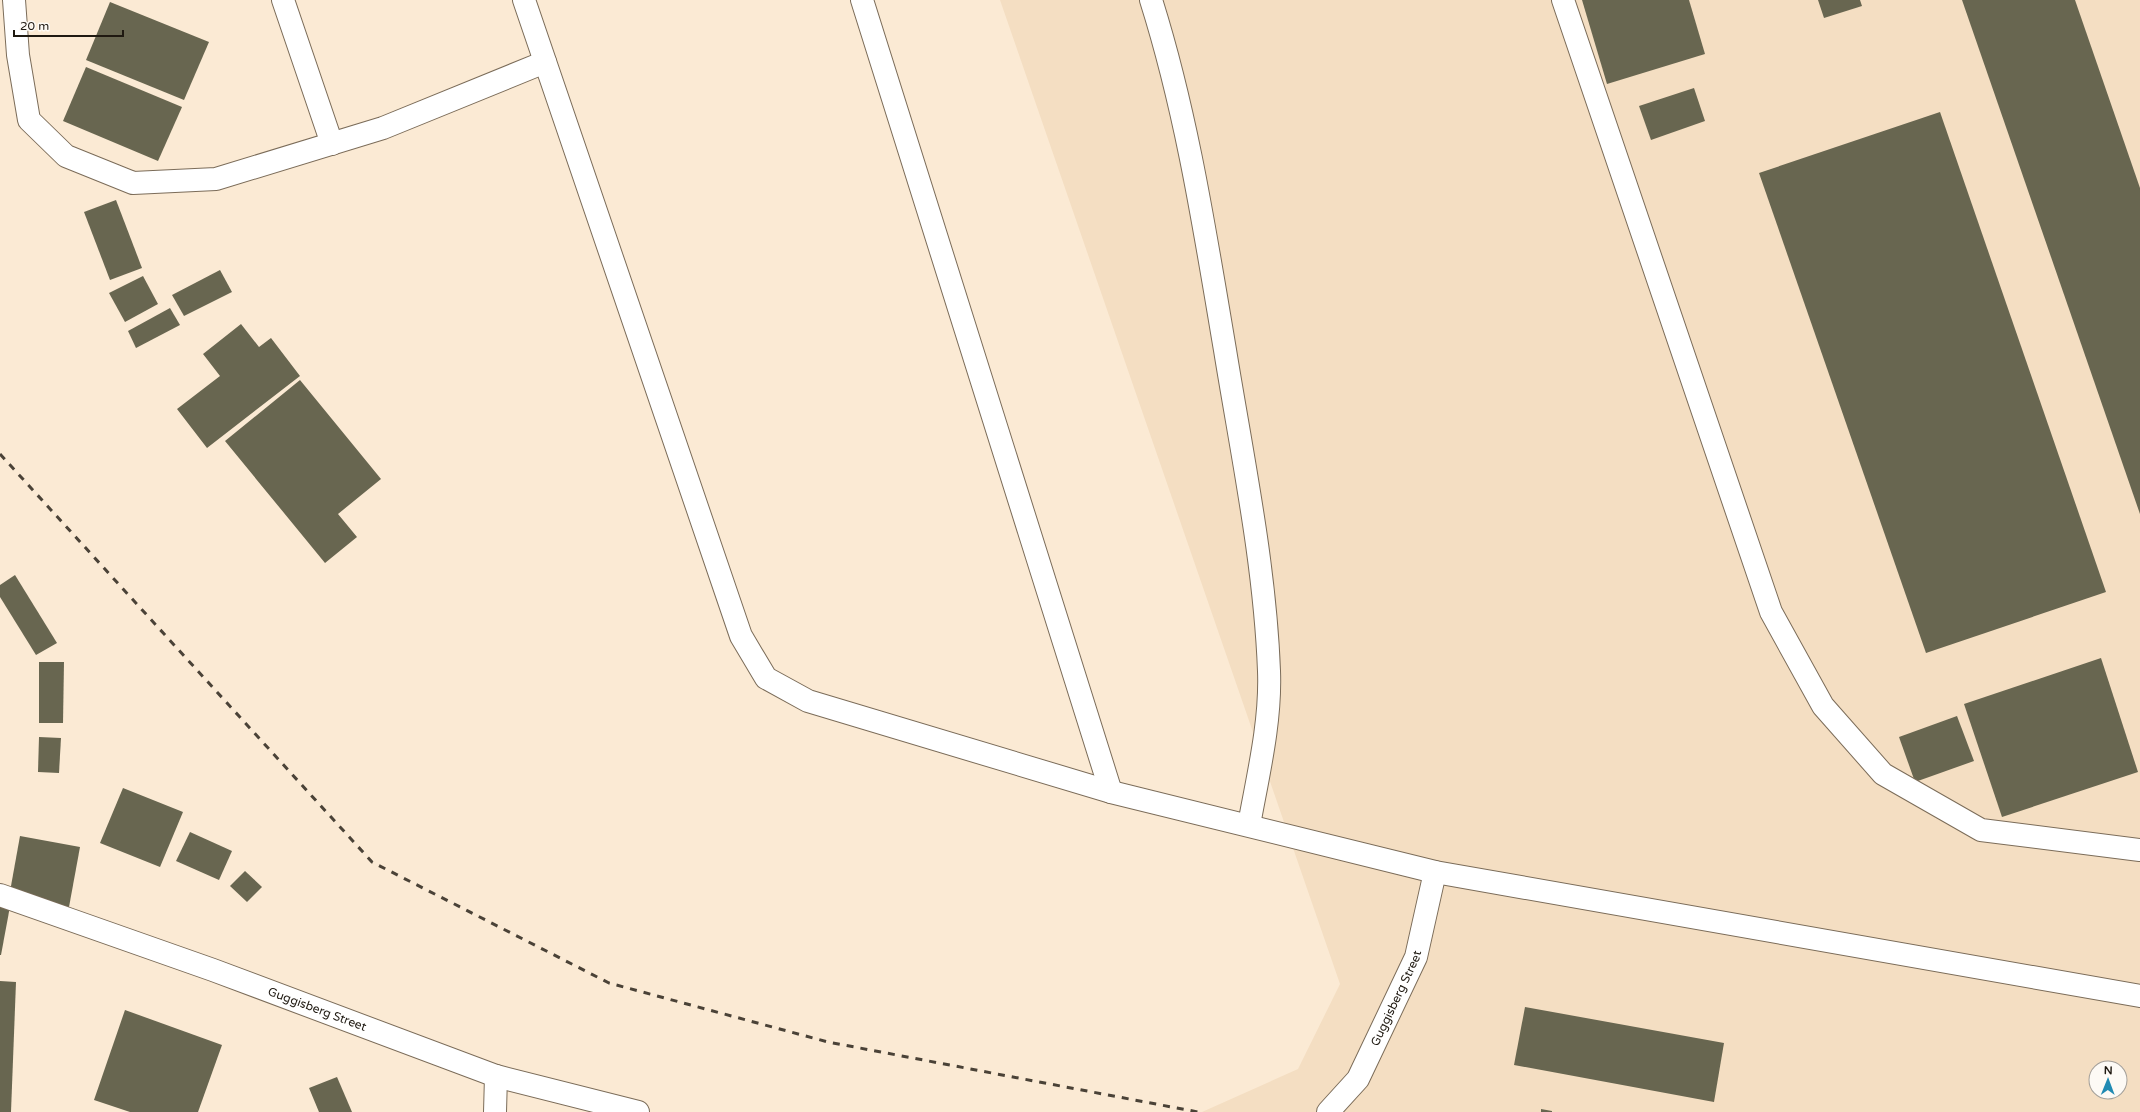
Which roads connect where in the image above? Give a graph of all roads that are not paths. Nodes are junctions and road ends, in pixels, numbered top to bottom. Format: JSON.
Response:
{"nodes":[{"id":1,"x":14,"y":0,"type":"edge"},
{"id":2,"x":283,"y":0,"type":"edge"},
{"id":3,"x":524,"y":0,"type":"edge"},
{"id":4,"x":862,"y":0,"type":"edge"},
{"id":5,"x":1151,"y":0,"type":"edge"},
{"id":6,"x":1563,"y":0,"type":"edge"},
{"id":7,"x":545,"y":62,"type":"junction"},
{"id":8,"x":332,"y":144,"type":"junction"},
{"id":9,"x":1111,"y":792,"type":"junction"},
{"id":10,"x":1249,"y":825,"type":"junction"},
{"id":11,"x":2140,"y":850,"type":"edge"},
{"id":12,"x":1435,"y":872,"type":"junction"},
{"id":13,"x":0,"y":895,"type":"edge"},
{"id":14,"x":2140,"y":996,"type":"edge"},
{"id":15,"x":496,"y":1076,"type":"junction"},
{"id":16,"x":495,"y":1112,"type":"edge"},
{"id":17,"x":638,"y":1112,"type":"edge"},
{"id":18,"x":1328,"y":1112,"type":"edge"}],
"edges":[{"from":1,"to":8,"type":"lane"},
{"from":2,"to":8,"type":"lane"},
{"from":3,"to":7,"type":"lane"},
{"from":4,"to":9,"type":"lane"},
{"from":5,"to":10,"type":"lane"},
{"from":6,"to":11,"type":"lane"},
{"from":7,"to":8,"type":"lane"},
{"from":7,"to":9,"type":"lane"},
{"from":9,"to":10,"type":"lane"},
{"from":10,"to":12,"type":"lane"},
{"from":12,"to":14,"type":"lane"},
{"from":12,"to":18,"type":"lane","name":"Guggisberg Street"},
{"from":13,"to":15,"type":"lane","name":"Guggisberg Street"},
{"from":15,"to":16,"type":"lane"},
{"from":15,"to":17,"type":"lane","name":"Guggisberg Street"}]}
